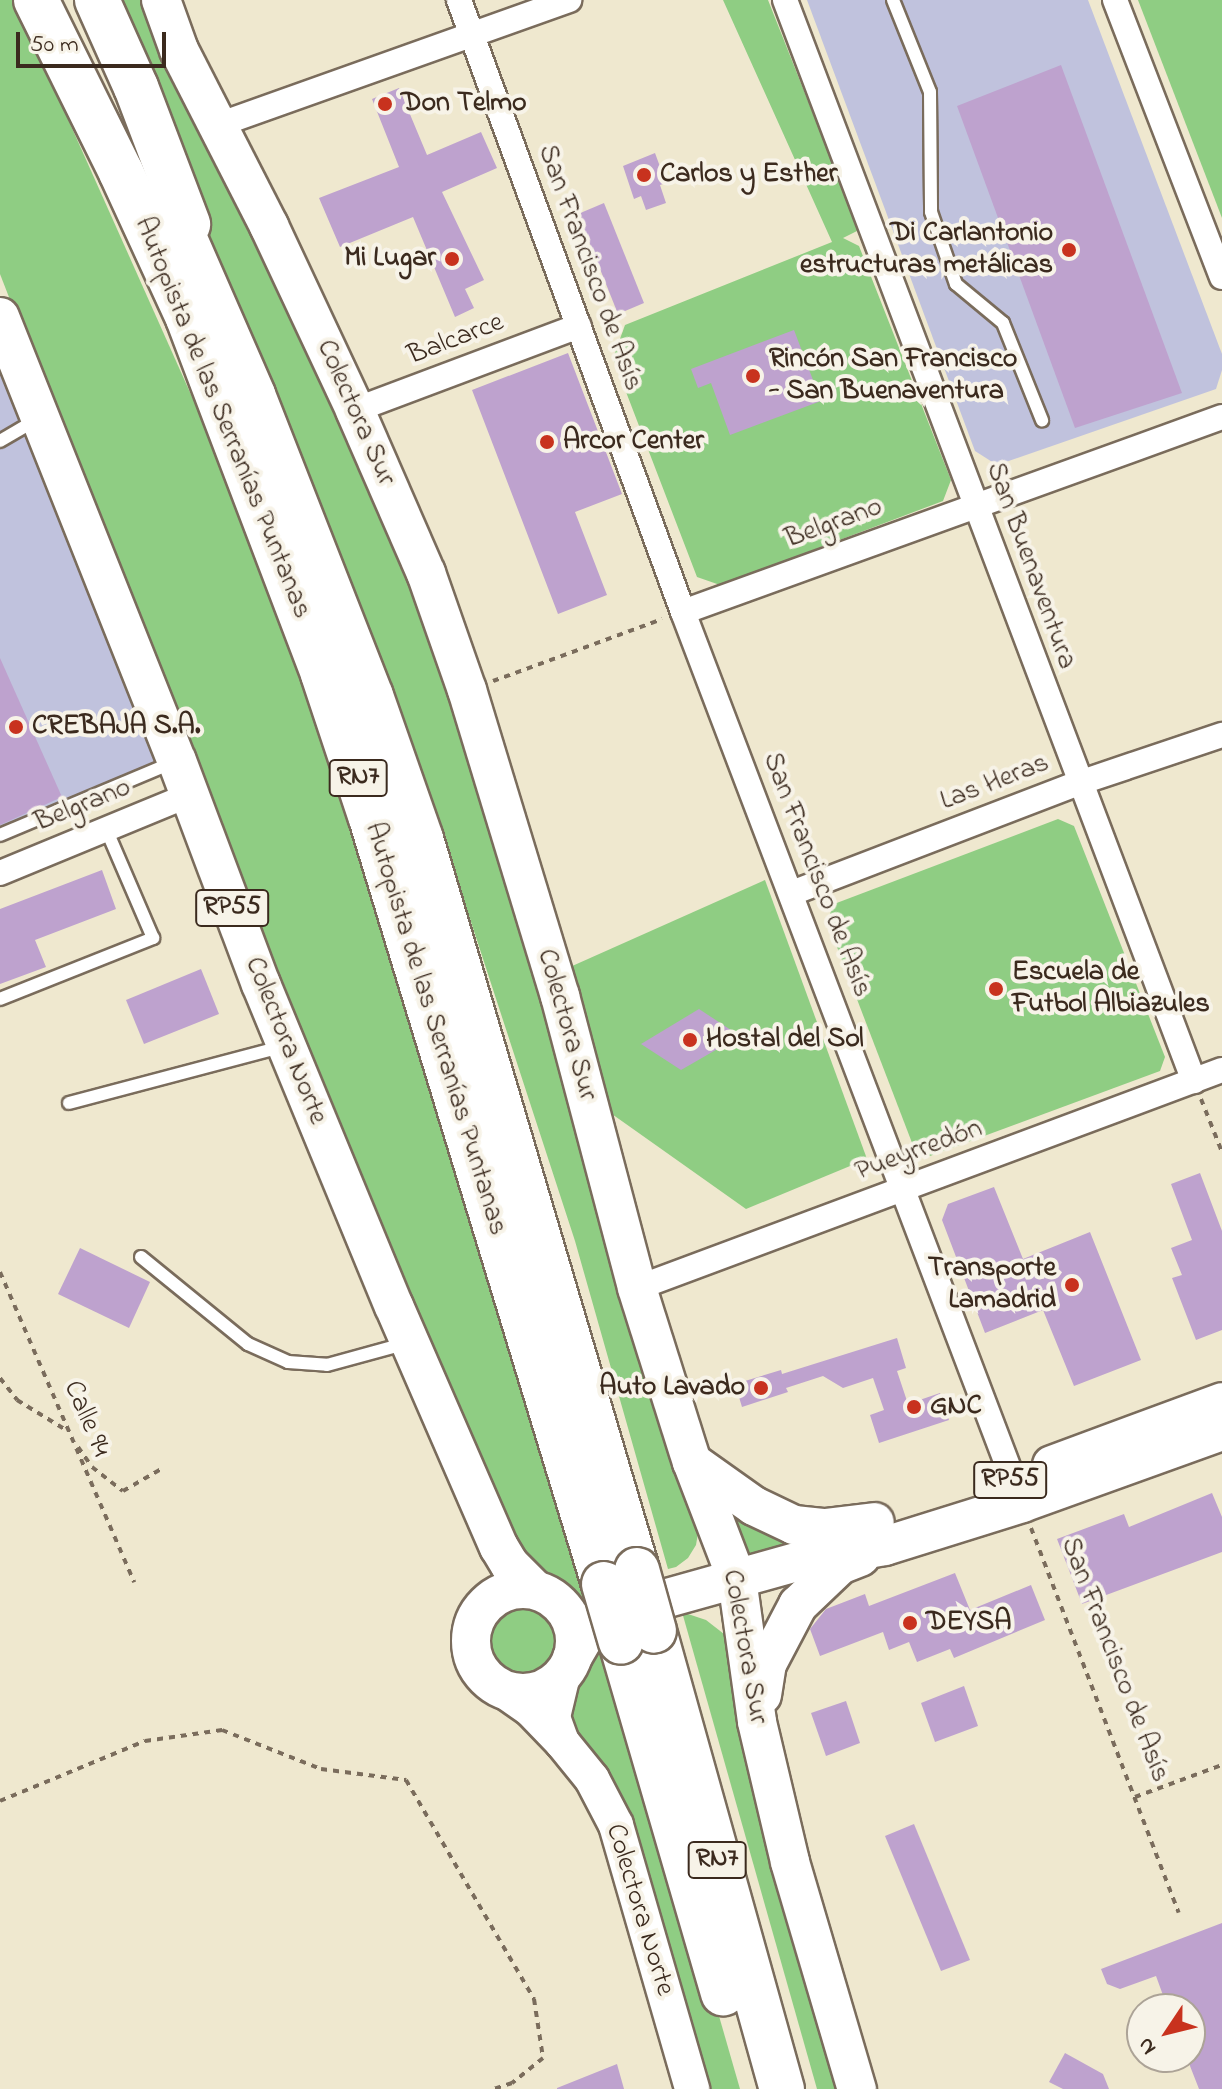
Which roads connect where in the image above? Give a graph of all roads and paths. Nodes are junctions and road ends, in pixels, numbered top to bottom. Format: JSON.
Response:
{"nodes":[{"id":1,"x":36,"y":0,"type":"edge"},
{"id":2,"x":70,"y":0,"type":"edge"},
{"id":3,"x":97,"y":0,"type":"edge"},
{"id":4,"x":161,"y":0,"type":"edge"},
{"id":5,"x":459,"y":0,"type":"edge"},
{"id":6,"x":569,"y":0,"type":"edge"},
{"id":7,"x":785,"y":0,"type":"edge"},
{"id":8,"x":893,"y":0,"type":"edge"},
{"id":9,"x":1115,"y":0,"type":"edge"},
{"id":10,"x":472,"y":35,"type":"junction"},
{"id":11,"x":218,"y":125,"type":"junction"},
{"id":12,"x":1222,"y":277,"type":"edge"},
{"id":13,"x":0,"y":317,"type":"edge"},
{"id":14,"x":579,"y":326,"type":"junction"},
{"id":15,"x":253,"y":395,"type":"junction"},
{"id":16,"x":355,"y":410,"type":"junction"},
{"id":17,"x":1222,"y":417,"type":"edge"},
{"id":18,"x":38,"y":419,"type":"junction"},
{"id":19,"x":1042,"y":420,"type":"dead end"},
{"id":20,"x":0,"y":441,"type":"edge"},
{"id":21,"x":975,"y":505,"type":"junction"},
{"id":22,"x":683,"y":612,"type":"junction"},
{"id":23,"x":467,"y":690,"type":"junction"},
{"id":24,"x":1222,"y":735,"type":"edge"},
{"id":25,"x":183,"y":778,"type":"junction"},
{"id":26,"x":1079,"y":783,"type":"junction"},
{"id":27,"x":106,"y":829,"type":"junction"},
{"id":28,"x":0,"y":835,"type":"edge"},
{"id":29,"x":0,"y":873,"type":"edge"},
{"id":30,"x":792,"y":893,"type":"junction"},
{"id":31,"x":0,"y":999,"type":"edge"},
{"id":32,"x":287,"y":1045,"type":"junction"},
{"id":33,"x":1222,"y":1070,"type":"edge"},
{"id":34,"x":1194,"y":1081,"type":"junction"},
{"id":35,"x":69,"y":1103,"type":"dead end"},
{"id":36,"x":1222,"y":1152,"type":"edge"},
{"id":37,"x":902,"y":1189,"type":"junction"},
{"id":38,"x":141,"y":1257,"type":"dead end"},
{"id":39,"x":0,"y":1272,"type":"edge"},
{"id":40,"x":637,"y":1288,"type":"junction"},
{"id":41,"x":411,"y":1342,"type":"junction"},
{"id":42,"x":0,"y":1378,"type":"edge"},
{"id":43,"x":1222,"y":1402,"type":"edge"},
{"id":44,"x":1222,"y":1431,"type":"edge"},
{"id":45,"x":692,"y":1462,"type":"junction"},
{"id":46,"x":163,"y":1468,"type":"dead end"},
{"id":47,"x":1017,"y":1491,"type":"junction"},
{"id":48,"x":477,"y":1493,"type":"junction"},
{"id":49,"x":880,"y":1534,"type":"junction"},
{"id":50,"x":737,"y":1579,"type":"junction"},
{"id":51,"x":134,"y":1582,"type":"dead end"},
{"id":52,"x":545,"y":1595,"type":"junction"},
{"id":53,"x":629,"y":1607,"type":"junction"},
{"id":54,"x":475,"y":1620,"type":"junction"},
{"id":55,"x":567,"y":1666,"type":"junction"},
{"id":56,"x":500,"y":1688,"type":"junction"},
{"id":57,"x":757,"y":1722,"type":"junction"},
{"id":58,"x":562,"y":1742,"type":"junction"},
{"id":59,"x":1222,"y":1765,"type":"edge"},
{"id":60,"x":1135,"y":1797,"type":"junction"},
{"id":61,"x":0,"y":1801,"type":"edge"},
{"id":62,"x":1179,"y":1913,"type":"dead end"},
{"id":63,"x":494,"y":2089,"type":"edge"},
{"id":64,"x":692,"y":2089,"type":"edge"},
{"id":65,"x":751,"y":2089,"type":"edge"},
{"id":66,"x":782,"y":2089,"type":"edge"},
{"id":67,"x":857,"y":2089,"type":"edge"}],
"edges":[{"from":1,"to":53,"type":"highway","name":"Autopista de las Serranías Puntanas","number":"RN7"},
{"from":2,"to":15,"type":"highway","name":"Autopista de las Serranías Puntanas","number":"RN7"},
{"from":3,"to":15,"type":"highway"},
{"from":4,"to":11,"type":"main road","name":"Colectora Sur"},
{"from":5,"to":10,"type":"street","name":"San Francisco de Asís"},
{"from":6,"to":10,"type":"street"},
{"from":7,"to":21,"type":"street","name":"San Buenaventura"},
{"from":8,"to":19,"type":"lane"},
{"from":9,"to":12,"type":"street"},
{"from":10,"to":11,"type":"street"},
{"from":10,"to":14,"type":"street","name":"San Francisco de Asís"},
{"from":11,"to":16,"type":"main road","name":"Colectora Sur"},
{"from":13,"to":18,"type":"main road","name":"Colectora Norte","number":"RP55"},
{"from":14,"to":16,"type":"street","name":"Balcarce"},
{"from":14,"to":22,"type":"street","name":"San Francisco de Asís"},
{"from":15,"to":53,"type":"highway","name":"Autopista de las Serranías Puntanas","number":"RN7"},
{"from":16,"to":23,"type":"main road","name":"Colectora Sur"},
{"from":17,"to":21,"type":"street","name":"Belgrano"},
{"from":18,"to":20,"type":"lane"},
{"from":18,"to":25,"type":"main road","name":"Colectora Norte","number":"RP55"},
{"from":21,"to":22,"type":"street","name":"Belgrano"},
{"from":21,"to":26,"type":"street","name":"San Buenaventura"},
{"from":22,"to":23,"type":"path"},
{"from":22,"to":30,"type":"street","name":"San Francisco de Asís"},
{"from":23,"to":40,"type":"main road","name":"Colectora Sur"},
{"from":24,"to":26,"type":"street","name":"Las Heras"},
{"from":25,"to":27,"type":"street","name":"Belgrano"},
{"from":25,"to":28,"type":"lane"},
{"from":25,"to":32,"type":"main road","name":"Colectora Norte","number":"RP55"},
{"from":26,"to":30,"type":"street","name":"Las Heras"},
{"from":26,"to":34,"type":"street","name":"San Buenaventura"},
{"from":27,"to":29,"type":"street","name":"Belgrano"},
{"from":27,"to":31,"type":"lane"},
{"from":30,"to":37,"type":"street","name":"San Francisco de Asís"},
{"from":32,"to":35,"type":"lane"},
{"from":32,"to":41,"type":"main road","name":"Colectora Norte","number":"RP55"},
{"from":33,"to":34,"type":"street","name":"Pueyrredón"},
{"from":34,"to":36,"type":"path"},
{"from":34,"to":37,"type":"street","name":"Pueyrredón"},
{"from":37,"to":40,"type":"street","name":"Pueyrredón"},
{"from":37,"to":47,"type":"street","name":"San Francisco de Asís"},
{"from":38,"to":41,"type":"lane"},
{"from":39,"to":51,"type":"path","name":"Calle 94"},
{"from":40,"to":45,"type":"main road","name":"Colectora Sur"},
{"from":41,"to":48,"type":"main road","name":"Colectora Norte","number":"RP55"},
{"from":42,"to":46,"type":"path"},
{"from":43,"to":47,"type":"main road","number":"RP55"},
{"from":44,"to":47,"type":"main road","number":"RP55"},
{"from":45,"to":49,"type":"main road"},
{"from":45,"to":50,"type":"main road","name":"Colectora Sur"},
{"from":47,"to":49,"type":"main road","number":"RP55"},
{"from":47,"to":60,"type":"path","name":"San Francisco de Asís"},
{"from":48,"to":52,"type":"main road","name":"Colectora Norte","number":"RP55"},
{"from":48,"to":54,"type":"main road","name":"Colectora Norte","number":"RP55"},
{"from":49,"to":50,"type":"main road","number":"RP55"},
{"from":49,"to":57,"type":"main road"},
{"from":50,"to":53,"type":"main road","number":"RP55"},
{"from":50,"to":57,"type":"main road","name":"Colectora Sur"},
{"from":52,"to":53,"type":"main road","number":"RP55"},
{"from":52,"to":54,"type":"main road","number":"RP55"},
{"from":52,"to":55,"type":"main road","number":"RP55"},
{"from":53,"to":55,"type":"main road","number":"RP55"},
{"from":53,"to":65,"type":"highway","name":"Autopista de las Serranías Puntanas","number":"RN7"},
{"from":53,"to":66,"type":"highway","name":"Autopista de las Serranías Puntanas","number":"RN7"},
{"from":54,"to":56,"type":"main road","number":"RP55"},
{"from":55,"to":56,"type":"main road"},
{"from":55,"to":58,"type":"street"},
{"from":56,"to":58,"type":"street","name":"Colectora Norte"},
{"from":57,"to":67,"type":"main road","name":"Colectora Sur"},
{"from":58,"to":64,"type":"street","name":"Colectora Norte"},
{"from":59,"to":60,"type":"path"},
{"from":60,"to":62,"type":"path","name":"San Francisco de Asís"},
{"from":61,"to":63,"type":"path"}]}
